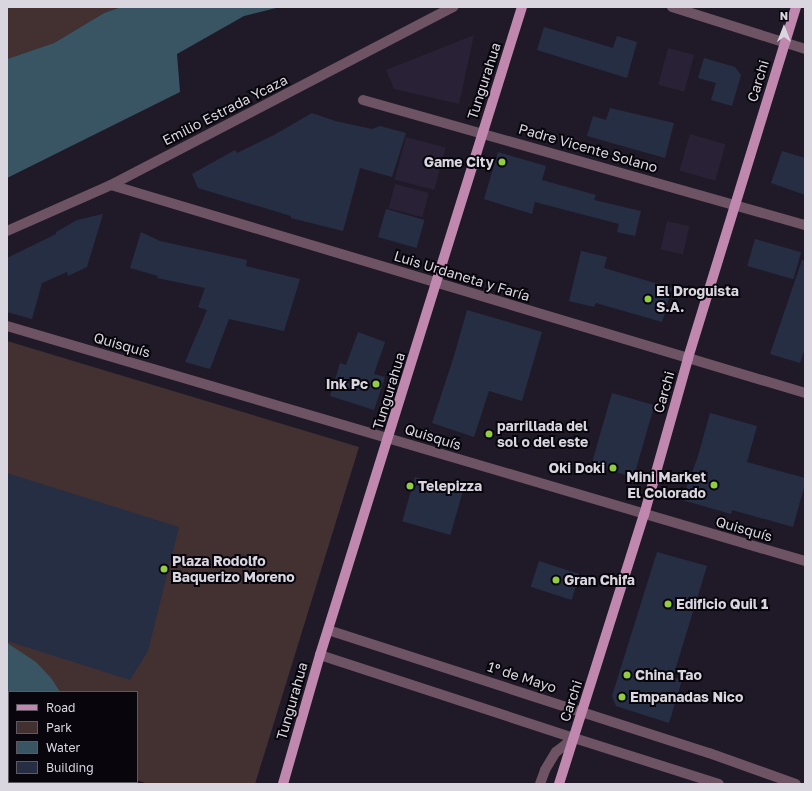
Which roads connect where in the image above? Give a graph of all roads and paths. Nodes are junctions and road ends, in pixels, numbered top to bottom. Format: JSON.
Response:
{"nodes":[{"id":1,"x":453,"y":7,"type":"edge"},
{"id":2,"x":522,"y":7,"type":"edge"},
{"id":3,"x":672,"y":7,"type":"edge"},
{"id":4,"x":796,"y":7,"type":"edge"},
{"id":5,"x":784,"y":42,"type":"junction"},
{"id":6,"x":805,"y":49,"type":"edge"},
{"id":7,"x":363,"y":100,"type":"dead end"},
{"id":8,"x":482,"y":134,"type":"junction"},
{"id":9,"x":111,"y":185,"type":"junction"},
{"id":10,"x":736,"y":204,"type":"junction"},
{"id":11,"x":805,"y":224,"type":"edge"},
{"id":12,"x":7,"y":231,"type":"edge"},
{"id":13,"x":438,"y":283,"type":"junction"},
{"id":14,"x":7,"y":326,"type":"edge"},
{"id":15,"x":688,"y":358,"type":"junction"},
{"id":16,"x":805,"y":393,"type":"edge"},
{"id":17,"x":389,"y":439,"type":"junction"},
{"id":18,"x":644,"y":515,"type":"junction"},
{"id":19,"x":805,"y":561,"type":"edge"},
{"id":20,"x":328,"y":630,"type":"junction"},
{"id":21,"x":320,"y":655,"type":"junction"},
{"id":22,"x":582,"y":712,"type":"junction"},
{"id":23,"x":574,"y":738,"type":"junction"},
{"id":24,"x":283,"y":784,"type":"edge"},
{"id":25,"x":540,"y":784,"type":"edge"},
{"id":26,"x":559,"y":784,"type":"edge"},
{"id":27,"x":719,"y":784,"type":"edge"},
{"id":28,"x":796,"y":784,"type":"edge"}],
"edges":[{"from":1,"to":9,"type":"street","name":"Emilio Estrada Ycaza"},
{"from":2,"to":8,"type":"main road","name":"Tungurahua"},
{"from":3,"to":5,"type":"street"},
{"from":4,"to":5,"type":"main road","name":"Carchi"},
{"from":5,"to":6,"type":"street"},
{"from":5,"to":10,"type":"main road","name":"Carchi"},
{"from":7,"to":8,"type":"street","name":"Padre Vicente Solano"},
{"from":8,"to":10,"type":"street","name":"Padre Vicente Solano"},
{"from":8,"to":13,"type":"main road","name":"Tungurahua"},
{"from":9,"to":12,"type":"street","name":"Emilio Estrada Ycaza"},
{"from":9,"to":13,"type":"street","name":"Luis Urdaneta y Faría"},
{"from":10,"to":11,"type":"street","name":"Padre Vicente Solano"},
{"from":10,"to":15,"type":"main road","name":"Carchi"},
{"from":13,"to":15,"type":"street","name":"Luis Urdaneta y Faría"},
{"from":13,"to":17,"type":"main road","name":"Tungurahua"},
{"from":14,"to":17,"type":"street","name":"Quisquís"},
{"from":15,"to":16,"type":"street","name":"Luis Urdaneta y Faría"},
{"from":15,"to":18,"type":"main road","name":"Carchi"},
{"from":17,"to":18,"type":"street","name":"Quisquís"},
{"from":17,"to":20,"type":"main road","name":"Tungurahua"},
{"from":18,"to":19,"type":"street","name":"Quisquís"},
{"from":18,"to":22,"type":"main road","name":"Carchi"},
{"from":20,"to":21,"type":"main road","name":"Tungurahua"},
{"from":20,"to":22,"type":"street","name":"1º de Mayo"},
{"from":21,"to":23,"type":"street"},
{"from":21,"to":24,"type":"main road","name":"Tungurahua"},
{"from":22,"to":23,"type":"main road","name":"Carchi"},
{"from":22,"to":28,"type":"street","name":"1º de Mayo"},
{"from":23,"to":25,"type":"street"},
{"from":23,"to":26,"type":"main road","name":"Carchi"},
{"from":23,"to":27,"type":"street"}]}
